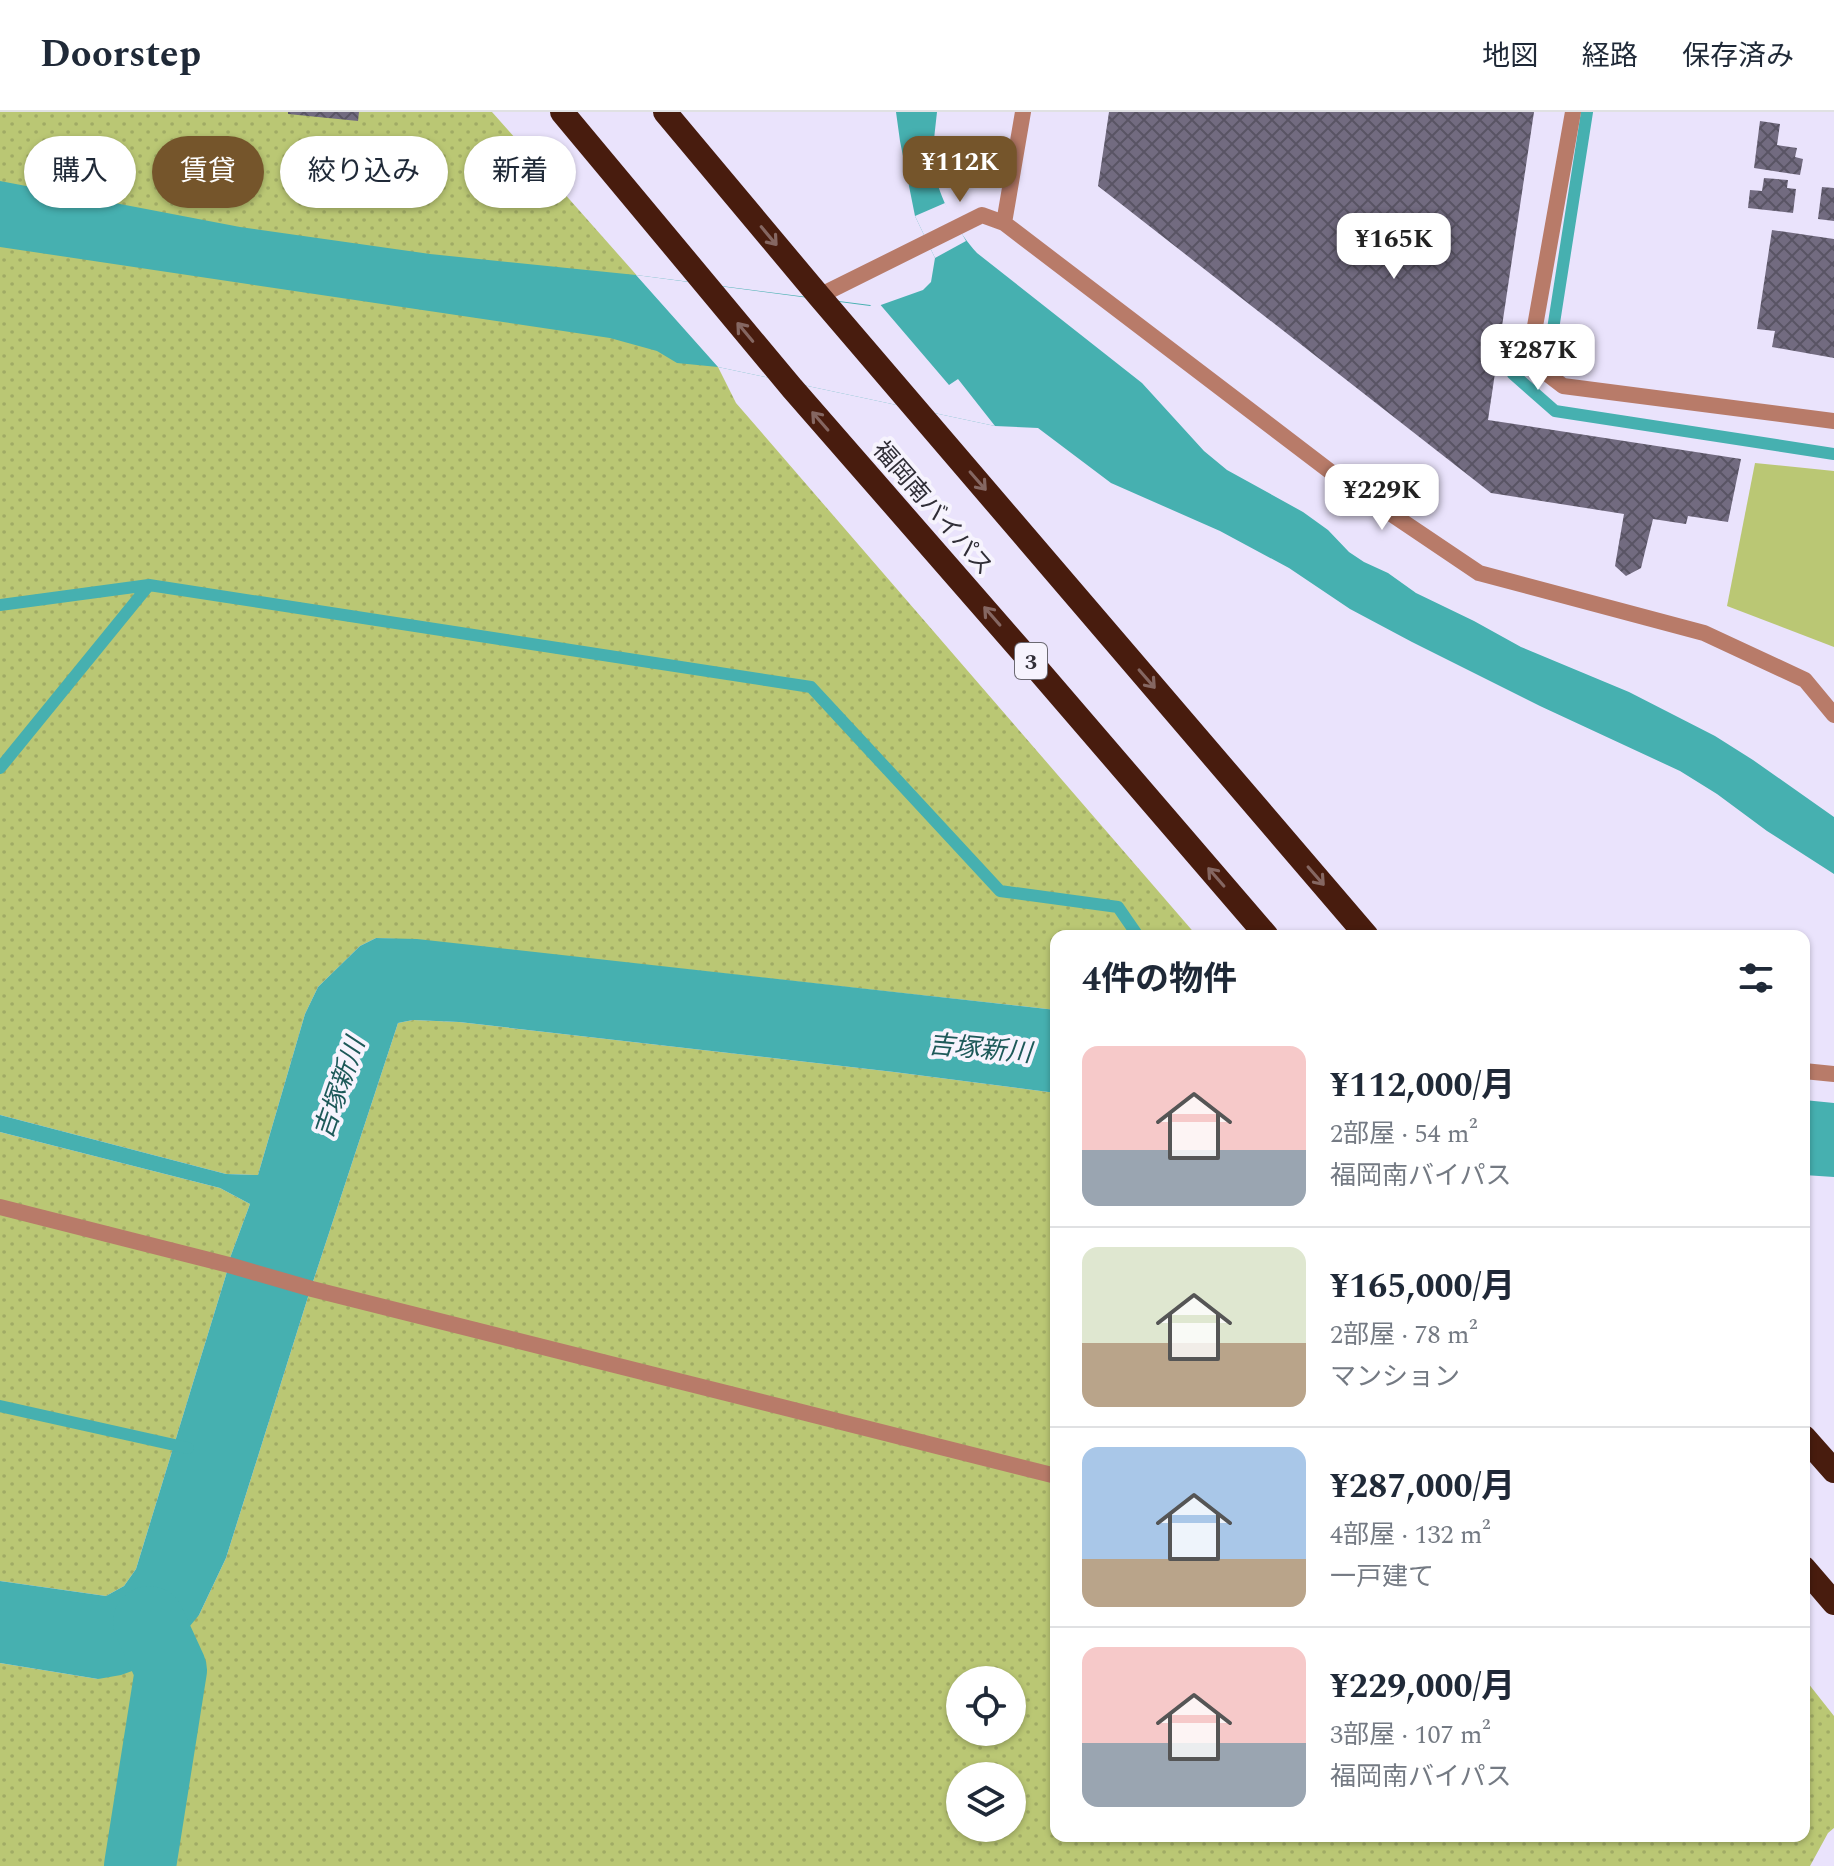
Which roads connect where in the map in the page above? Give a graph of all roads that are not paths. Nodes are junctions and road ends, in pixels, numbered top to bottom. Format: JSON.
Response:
{"nodes":[{"id":1,"x":562,"y":112,"type":"edge"},
{"id":2,"x":665,"y":112,"type":"edge"},
{"id":3,"x":1023,"y":112,"type":"edge"},
{"id":4,"x":1573,"y":112,"type":"edge"},
{"id":5,"x":1004,"y":223,"type":"junction"},
{"id":6,"x":819,"y":296,"type":"junction"},
{"id":7,"x":1834,"y":421,"type":"edge"},
{"id":8,"x":1834,"y":715,"type":"edge"},
{"id":9,"x":1262,"y":930,"type":"edge"},
{"id":10,"x":1362,"y":930,"type":"edge"},
{"id":11,"x":1810,"y":1072,"type":"edge"},
{"id":12,"x":1834,"y":1074,"type":"edge"},
{"id":13,"x":0,"y":1207,"type":"edge"},
{"id":14,"x":1810,"y":1444,"type":"edge"},
{"id":15,"x":1834,"y":1471,"type":"edge"},
{"id":16,"x":1050,"y":1474,"type":"edge"},
{"id":17,"x":1810,"y":1575,"type":"edge"},
{"id":18,"x":1834,"y":1603,"type":"edge"}],
"edges":[{"from":9,"to":1,"type":"highway","name":"福岡南バイパス","number":"3","one_way":true},
{"from":2,"to":6,"type":"highway","one_way":true},
{"from":3,"to":5,"type":"street"},
{"from":4,"to":7,"type":"street"},
{"from":5,"to":6,"type":"street"},
{"from":5,"to":8,"type":"street"},
{"from":6,"to":10,"type":"highway","one_way":true},
{"from":11,"to":12,"type":"street"},
{"from":13,"to":16,"type":"street"},
{"from":14,"to":15,"type":"highway"},
{"from":17,"to":18,"type":"highway"}]}
